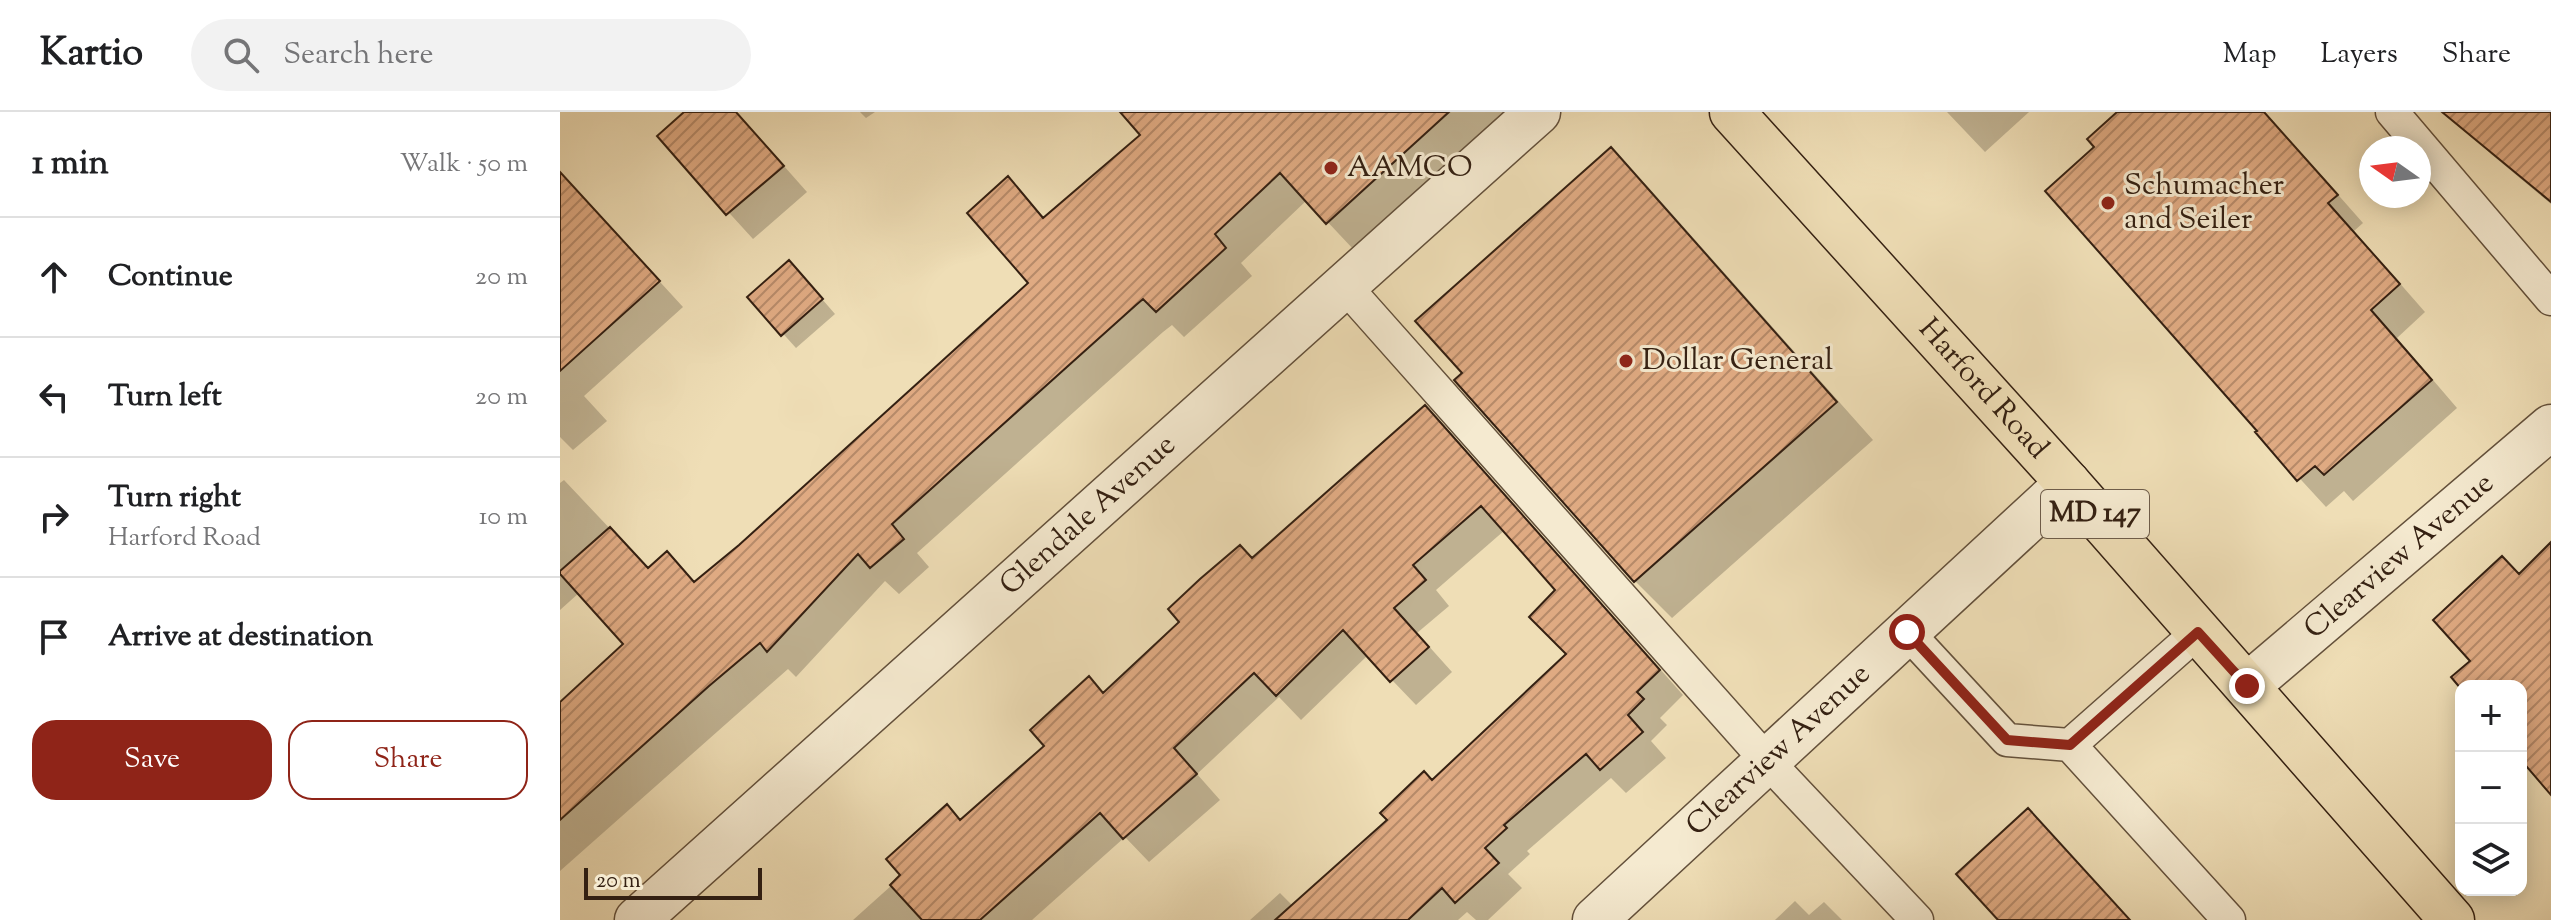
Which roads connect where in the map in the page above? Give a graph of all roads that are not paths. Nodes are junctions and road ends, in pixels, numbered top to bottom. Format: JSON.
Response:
{"nodes":[{"id":1,"x":1538,"y":112,"type":"edge"},
{"id":2,"x":1732,"y":112,"type":"edge"},
{"id":3,"x":2392,"y":112,"type":"edge"},
{"id":4,"x":1344,"y":285,"type":"junction"},
{"id":5,"x":2551,"y":299,"type":"edge"},
{"id":6,"x":2551,"y":427,"type":"edge"},
{"id":7,"x":2068,"y":483,"type":"junction"},
{"id":8,"x":1907,"y":632,"type":"junction"},
{"id":9,"x":2198,"y":632,"type":"junction"},
{"id":10,"x":2247,"y":686,"type":"junction"},
{"id":11,"x":2070,"y":745,"type":"junction"},
{"id":12,"x":1767,"y":761,"type":"junction"},
{"id":13,"x":637,"y":920,"type":"edge"},
{"id":14,"x":1595,"y":920,"type":"edge"},
{"id":15,"x":1917,"y":920,"type":"edge"},
{"id":16,"x":2229,"y":920,"type":"edge"},
{"id":17,"x":2452,"y":920,"type":"edge"}],
"edges":[{"from":1,"to":4,"type":"street","name":"Glendale Avenue"},
{"from":2,"to":7,"type":"main road","name":"Harford Road","number":"MD 147"},
{"from":3,"to":5,"type":"lane"},
{"from":4,"to":12,"type":"lane"},
{"from":4,"to":13,"type":"street","name":"Glendale Avenue"},
{"from":6,"to":10,"type":"street","name":"Clearview Avenue"},
{"from":7,"to":8,"type":"street","name":"Clearview Avenue"},
{"from":7,"to":9,"type":"main road","name":"Harford Road","number":"MD 147"},
{"from":8,"to":11,"type":"lane"},
{"from":8,"to":12,"type":"street","name":"Clearview Avenue"},
{"from":9,"to":10,"type":"main road","name":"Harford Road","number":"MD 147"},
{"from":9,"to":11,"type":"lane"},
{"from":10,"to":17,"type":"main road","name":"Harford Road","number":"MD 147"},
{"from":11,"to":16,"type":"lane"},
{"from":12,"to":14,"type":"street","name":"Clearview Avenue"},
{"from":12,"to":15,"type":"lane"}]}
